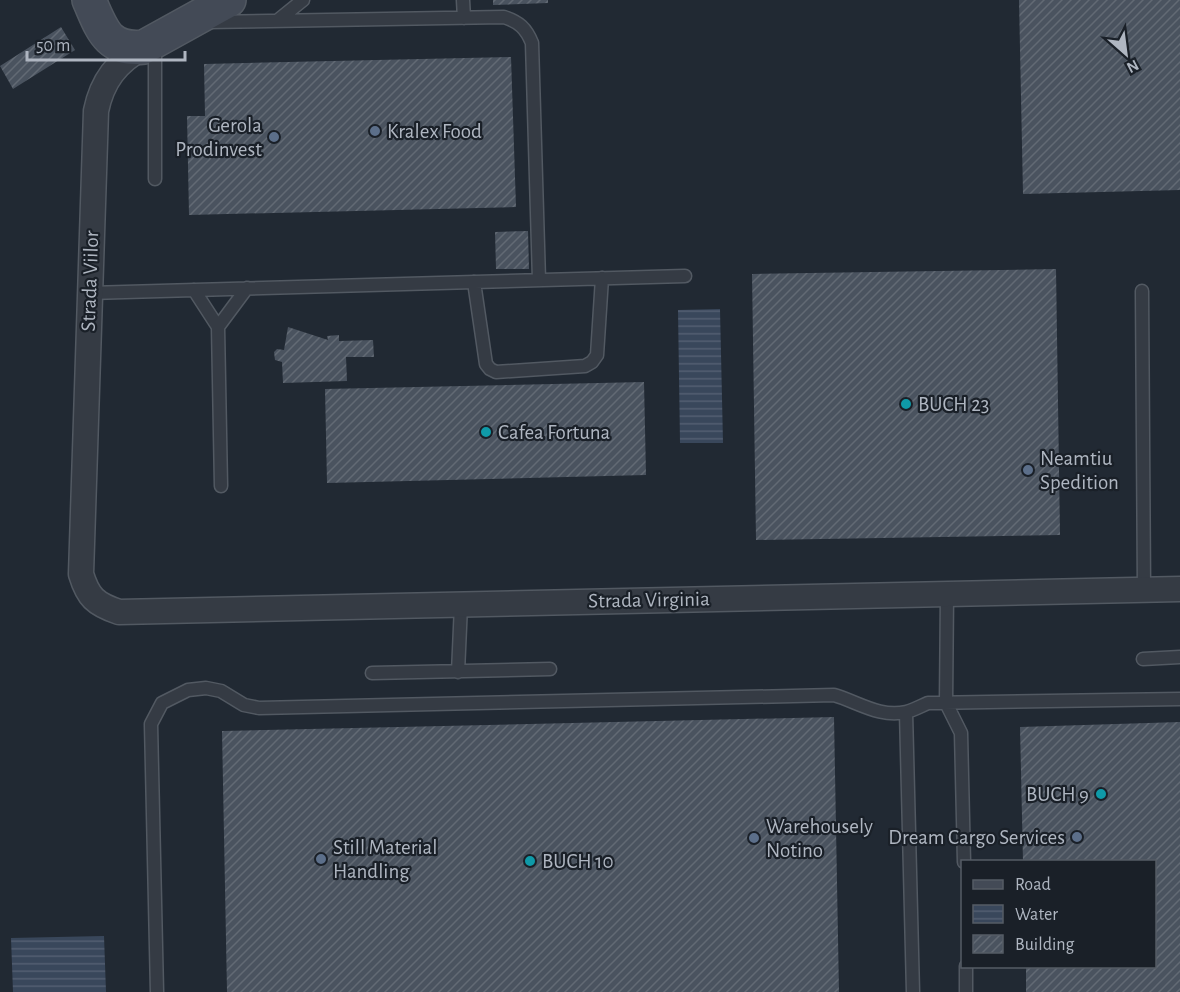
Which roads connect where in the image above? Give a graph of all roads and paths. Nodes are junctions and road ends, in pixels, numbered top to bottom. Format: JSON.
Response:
{"nodes":[{"id":1,"x":229,"y":0,"type":"edge"},
{"id":2,"x":303,"y":0,"type":"edge"},
{"id":3,"x":463,"y":0,"type":"edge"},
{"id":4,"x":94,"y":10,"type":"edge"},
{"id":5,"x":464,"y":18,"type":"junction"},
{"id":6,"x":277,"y":21,"type":"junction"},
{"id":7,"x":188,"y":23,"type":"junction"},
{"id":8,"x":149,"y":44,"type":"junction"},
{"id":9,"x":99,"y":96,"type":"junction"},
{"id":10,"x":155,"y":179,"type":"dead end"},
{"id":11,"x":685,"y":276,"type":"dead end"},
{"id":12,"x":602,"y":278,"type":"junction"},
{"id":13,"x":539,"y":280,"type":"junction"},
{"id":14,"x":474,"y":282,"type":"junction"},
{"id":15,"x":247,"y":288,"type":"junction"},
{"id":16,"x":194,"y":290,"type":"junction"},
{"id":17,"x":1142,"y":291,"type":"dead end"},
{"id":18,"x":90,"y":293,"type":"junction"},
{"id":19,"x":218,"y":327,"type":"junction"},
{"id":20,"x":221,"y":486,"type":"dead end"},
{"id":21,"x":1180,"y":589,"type":"edge"},
{"id":22,"x":1144,"y":590,"type":"junction"},
{"id":23,"x":946,"y":594,"type":"junction"},
{"id":24,"x":461,"y":605,"type":"junction"},
{"id":25,"x":118,"y":612,"type":"joint"},
{"id":26,"x":1180,"y":657,"type":"edge"},
{"id":27,"x":1143,"y":659,"type":"dead end"},
{"id":28,"x":550,"y":669,"type":"dead end"},
{"id":29,"x":458,"y":672,"type":"junction"},
{"id":30,"x":372,"y":674,"type":"dead end"},
{"id":31,"x":1180,"y":699,"type":"edge"},
{"id":32,"x":946,"y":703,"type":"junction"},
{"id":33,"x":906,"y":712,"type":"junction"},
{"id":34,"x":964,"y":860,"type":"edge"},
{"id":35,"x":966,"y":968,"type":"edge"},
{"id":36,"x":157,"y":992,"type":"edge"},
{"id":37,"x":913,"y":992,"type":"edge"},
{"id":38,"x":966,"y":992,"type":"edge"}],
"edges":[{"from":1,"to":7,"type":"main road","name":"Strada Viilor"},
{"from":2,"to":6,"type":"lane"},
{"from":3,"to":5,"type":"lane"},
{"from":4,"to":8,"type":"main road"},
{"from":4,"to":9,"type":"street"},
{"from":5,"to":6,"type":"lane"},
{"from":5,"to":13,"type":"lane"},
{"from":6,"to":7,"type":"lane"},
{"from":7,"to":8,"type":"main road","name":"Strada Viilor"},
{"from":8,"to":9,"type":"street","name":"Strada Viilor"},
{"from":8,"to":10,"type":"lane"},
{"from":9,"to":18,"type":"street","name":"Strada Viilor"},
{"from":11,"to":12,"type":"lane"},
{"from":12,"to":13,"type":"lane"},
{"from":12,"to":14,"type":"lane"},
{"from":13,"to":14,"type":"lane"},
{"from":14,"to":15,"type":"lane"},
{"from":15,"to":16,"type":"lane"},
{"from":15,"to":19,"type":"lane"},
{"from":16,"to":18,"type":"lane"},
{"from":16,"to":19,"type":"lane"},
{"from":17,"to":22,"type":"lane"},
{"from":18,"to":25,"type":"street","name":"Strada Viilor"},
{"from":19,"to":20,"type":"lane"},
{"from":21,"to":22,"type":"street","name":"Strada Virginia"},
{"from":22,"to":23,"type":"street","name":"Strada Virginia"},
{"from":23,"to":24,"type":"street","name":"Strada Virginia"},
{"from":23,"to":32,"type":"lane"},
{"from":24,"to":25,"type":"street","name":"Strada Virginia"},
{"from":24,"to":29,"type":"lane"},
{"from":26,"to":27,"type":"lane"},
{"from":28,"to":29,"type":"lane"},
{"from":29,"to":30,"type":"lane"},
{"from":31,"to":32,"type":"lane"},
{"from":32,"to":33,"type":"lane"},
{"from":32,"to":34,"type":"lane"},
{"from":33,"to":36,"type":"lane"},
{"from":33,"to":37,"type":"lane"},
{"from":35,"to":38,"type":"lane"}]}
